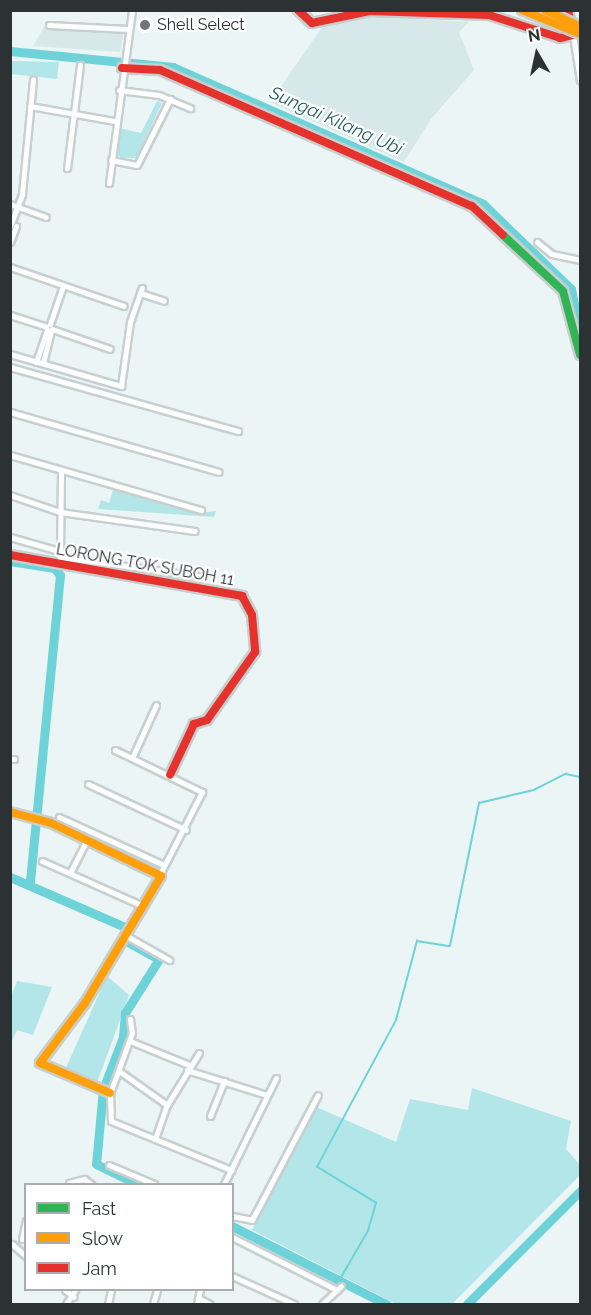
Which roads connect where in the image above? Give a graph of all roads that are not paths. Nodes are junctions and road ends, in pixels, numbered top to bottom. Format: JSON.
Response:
{"nodes":[{"id":1,"x":132,"y":10,"type":"edge"},
{"id":2,"x":298,"y":10,"type":"edge"},
{"id":3,"x":306,"y":10,"type":"edge"},
{"id":4,"x":522,"y":10,"type":"edge"},
{"id":5,"x":545,"y":10,"type":"edge"},
{"id":6,"x":568,"y":10,"type":"edge"},
{"id":7,"x":307,"y":21,"type":"junction"},
{"id":8,"x":49,"y":25,"type":"dead end"},
{"id":9,"x":580,"y":26,"type":"edge"},
{"id":10,"x":128,"y":28,"type":"junction"},
{"id":11,"x":577,"y":34,"type":"edge"},
{"id":12,"x":80,"y":64,"type":"dead end"},
{"id":13,"x":122,"y":67,"type":"junction"},
{"id":14,"x":33,"y":80,"type":"dead end"},
{"id":15,"x":580,"y":80,"type":"edge"},
{"id":16,"x":119,"y":90,"type":"junction"},
{"id":17,"x":170,"y":99,"type":"junction"},
{"id":18,"x":30,"y":106,"type":"junction"},
{"id":19,"x":190,"y":108,"type":"dead end"},
{"id":20,"x":73,"y":114,"type":"junction"},
{"id":21,"x":114,"y":121,"type":"junction"},
{"id":22,"x":111,"y":160,"type":"junction"},
{"id":23,"x":67,"y":168,"type":"dead end"},
{"id":24,"x":109,"y":183,"type":"dead end"},
{"id":25,"x":10,"y":204,"type":"edge"},
{"id":26,"x":18,"y":207,"type":"junction"},
{"id":27,"x":46,"y":217,"type":"dead end"},
{"id":28,"x":13,"y":226,"type":"edge"},
{"id":29,"x":10,"y":242,"type":"edge"},
{"id":30,"x":537,"y":242,"type":"dead end"},
{"id":31,"x":580,"y":260,"type":"edge"},
{"id":32,"x":10,"y":267,"type":"edge"},
{"id":33,"x":63,"y":286,"type":"junction"},
{"id":34,"x":164,"y":302,"type":"dead end"},
{"id":35,"x":124,"y":306,"type":"dead end"},
{"id":36,"x":10,"y":315,"type":"edge"},
{"id":37,"x":49,"y":328,"type":"junction"},
{"id":38,"x":110,"y":349,"type":"dead end"},
{"id":39,"x":10,"y":354,"type":"edge"},
{"id":40,"x":580,"y":355,"type":"edge"},
{"id":41,"x":40,"y":362,"type":"junction"},
{"id":42,"x":10,"y":367,"type":"edge"},
{"id":43,"x":10,"y":412,"type":"edge"},
{"id":44,"x":238,"y":431,"type":"dead end"},
{"id":45,"x":10,"y":455,"type":"edge"},
{"id":46,"x":61,"y":471,"type":"junction"},
{"id":47,"x":219,"y":472,"type":"dead end"},
{"id":48,"x":10,"y":495,"type":"edge"},
{"id":49,"x":201,"y":510,"type":"dead end"},
{"id":50,"x":60,"y":512,"type":"junction"},
{"id":51,"x":195,"y":531,"type":"dead end"},
{"id":52,"x":10,"y":537,"type":"edge"},
{"id":53,"x":59,"y":551,"type":"junction"},
{"id":54,"x":10,"y":555,"type":"edge"},
{"id":55,"x":200,"y":576,"type":"dead end"},
{"id":56,"x":156,"y":705,"type":"dead end"},
{"id":57,"x":115,"y":750,"type":"dead end"},
{"id":58,"x":132,"y":758,"type":"junction"},
{"id":59,"x":170,"y":775,"type":"junction"},
{"id":60,"x":88,"y":784,"type":"dead end"},
{"id":61,"x":10,"y":812,"type":"edge"},
{"id":62,"x":59,"y":817,"type":"dead end"},
{"id":63,"x":186,"y":830,"type":"junction"},
{"id":64,"x":86,"y":841,"type":"junction"},
{"id":65,"x":42,"y":861,"type":"dead end"},
{"id":66,"x":164,"y":865,"type":"junction"},
{"id":67,"x":70,"y":873,"type":"junction"},
{"id":68,"x":160,"y":877,"type":"junction"},
{"id":69,"x":143,"y":906,"type":"junction"},
{"id":70,"x":124,"y":937,"type":"junction"},
{"id":71,"x":169,"y":960,"type":"dead end"},
{"id":72,"x":130,"y":1019,"type":"dead end"},
{"id":73,"x":130,"y":1041,"type":"junction"},
{"id":74,"x":199,"y":1053,"type":"dead end"},
{"id":75,"x":188,"y":1068,"type":"junction"},
{"id":76,"x":119,"y":1071,"type":"junction"},
{"id":77,"x":276,"y":1078,"type":"dead end"},
{"id":78,"x":224,"y":1081,"type":"junction"},
{"id":79,"x":105,"y":1091,"type":"junction"},
{"id":80,"x":267,"y":1095,"type":"junction"},
{"id":81,"x":318,"y":1095,"type":"dead end"},
{"id":82,"x":167,"y":1105,"type":"junction"},
{"id":83,"x":210,"y":1116,"type":"dead end"},
{"id":84,"x":155,"y":1139,"type":"junction"},
{"id":85,"x":109,"y":1165,"type":"dead end"},
{"id":86,"x":231,"y":1170,"type":"junction"},
{"id":87,"x":69,"y":1183,"type":"dead end"},
{"id":88,"x":89,"y":1183,"type":"edge"},
{"id":89,"x":150,"y":1183,"type":"edge"},
{"id":90,"x":225,"y":1183,"type":"edge"},
{"id":91,"x":234,"y":1216,"type":"edge"},
{"id":92,"x":24,"y":1230,"type":"edge"},
{"id":93,"x":234,"y":1238,"type":"edge"},
{"id":94,"x":22,"y":1239,"type":"dead end"},
{"id":95,"x":12,"y":1244,"type":"edge"},
{"id":96,"x":24,"y":1254,"type":"edge"},
{"id":97,"x":234,"y":1277,"type":"edge"},
{"id":98,"x":341,"y":1286,"type":"dead end"},
{"id":99,"x":336,"y":1290,"type":"junction"},
{"id":100,"x":66,"y":1291,"type":"edge"},
{"id":101,"x":75,"y":1291,"type":"edge"},
{"id":102,"x":74,"y":1297,"type":"junction"},
{"id":103,"x":197,"y":1301,"type":"edge"},
{"id":104,"x":66,"y":1305,"type":"edge"},
{"id":105,"x":210,"y":1305,"type":"edge"},
{"id":106,"x":294,"y":1305,"type":"edge"},
{"id":107,"x":322,"y":1305,"type":"edge"}],
"edges":[{"from":1,"to":10,"type":"street"},
{"from":2,"to":7,"type":"street"},
{"from":3,"to":7,"type":"street"},
{"from":4,"to":11,"type":"street","bridge":true},
{"from":5,"to":9,"type":"street","bridge":true},
{"from":6,"to":11,"type":"street"},
{"from":7,"to":11,"type":"street"},
{"from":8,"to":10,"type":"street"},
{"from":10,"to":13,"type":"street"},
{"from":11,"to":15,"type":"street"},
{"from":12,"to":20,"type":"street"},
{"from":13,"to":16,"type":"street"},
{"from":13,"to":40,"type":"street"},
{"from":14,"to":18,"type":"street"},
{"from":16,"to":17,"type":"street"},
{"from":16,"to":21,"type":"street"},
{"from":17,"to":19,"type":"street"},
{"from":17,"to":22,"type":"street"},
{"from":18,"to":20,"type":"street"},
{"from":18,"to":26,"type":"street"},
{"from":20,"to":21,"type":"street"},
{"from":20,"to":23,"type":"street"},
{"from":21,"to":22,"type":"street"},
{"from":22,"to":24,"type":"street"},
{"from":25,"to":26,"type":"street"},
{"from":26,"to":27,"type":"street"},
{"from":26,"to":28,"type":"street"},
{"from":28,"to":29,"type":"street"},
{"from":30,"to":31,"type":"street"},
{"from":32,"to":33,"type":"street"},
{"from":33,"to":35,"type":"street"},
{"from":33,"to":37,"type":"street"},
{"from":34,"to":41,"type":"street"},
{"from":36,"to":37,"type":"street"},
{"from":37,"to":38,"type":"street"},
{"from":37,"to":41,"type":"street"},
{"from":39,"to":41,"type":"street"},
{"from":42,"to":44,"type":"street"},
{"from":43,"to":47,"type":"street"},
{"from":45,"to":46,"type":"street"},
{"from":46,"to":49,"type":"street"},
{"from":46,"to":50,"type":"street"},
{"from":48,"to":50,"type":"street"},
{"from":50,"to":51,"type":"street"},
{"from":50,"to":53,"type":"street"},
{"from":52,"to":53,"type":"street"},
{"from":53,"to":55,"type":"street"},
{"from":54,"to":59,"type":"street","name":"LORONG TOK SUBOH 11"},
{"from":56,"to":58,"type":"street"},
{"from":57,"to":58,"type":"street"},
{"from":58,"to":59,"type":"street"},
{"from":59,"to":63,"type":"street"},
{"from":60,"to":63,"type":"street"},
{"from":61,"to":64,"type":"street"},
{"from":62,"to":66,"type":"street"},
{"from":63,"to":66,"type":"street"},
{"from":64,"to":67,"type":"street"},
{"from":64,"to":68,"type":"street"},
{"from":65,"to":67,"type":"street"},
{"from":66,"to":68,"type":"street"},
{"from":67,"to":69,"type":"street"},
{"from":68,"to":69,"type":"street"},
{"from":69,"to":70,"type":"street"},
{"from":70,"to":71,"type":"street"},
{"from":70,"to":79,"type":"street"},
{"from":72,"to":73,"type":"street"},
{"from":73,"to":75,"type":"street"},
{"from":73,"to":76,"type":"street"},
{"from":74,"to":75,"type":"street"},
{"from":75,"to":78,"type":"street"},
{"from":75,"to":82,"type":"street"},
{"from":76,"to":79,"type":"street"},
{"from":76,"to":82,"type":"street"},
{"from":77,"to":80,"type":"street"},
{"from":78,"to":80,"type":"street"},
{"from":78,"to":83,"type":"street"},
{"from":79,"to":84,"type":"street"},
{"from":80,"to":86,"type":"street"},
{"from":81,"to":91,"type":"street"},
{"from":82,"to":84,"type":"street"},
{"from":84,"to":86,"type":"street"},
{"from":85,"to":89,"type":"street"},
{"from":86,"to":90,"type":"street"},
{"from":87,"to":88,"type":"street"},
{"from":92,"to":94,"type":"street"},
{"from":93,"to":99,"type":"street"},
{"from":95,"to":96,"type":"street"},
{"from":97,"to":106,"type":"street"},
{"from":98,"to":99,"type":"street"},
{"from":99,"to":107,"type":"street"},
{"from":100,"to":102,"type":"street"},
{"from":101,"to":102,"type":"street"},
{"from":102,"to":104,"type":"street"},
{"from":103,"to":105,"type":"street"}]}
